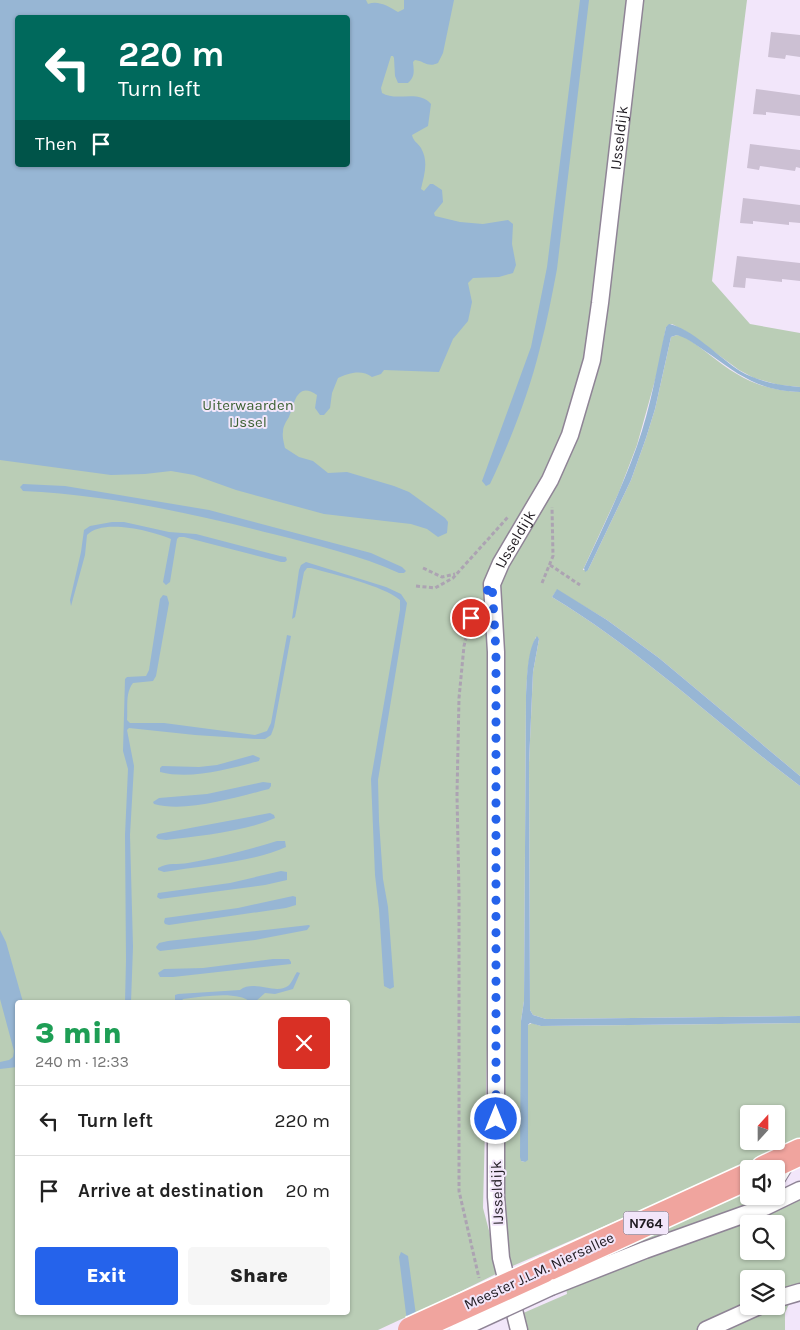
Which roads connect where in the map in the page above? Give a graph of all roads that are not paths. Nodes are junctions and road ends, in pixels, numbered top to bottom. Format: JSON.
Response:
{"nodes":[{"id":1,"x":635,"y":0,"type":"edge"},
{"id":2,"x":798,"y":1153,"type":"edge"},
{"id":3,"x":783,"y":1160,"type":"edge"},
{"id":4,"x":785,"y":1174,"type":"edge"},
{"id":5,"x":740,"y":1181,"type":"edge"},
{"id":6,"x":800,"y":1190,"type":"edge"},
{"id":7,"x":785,"y":1195,"type":"edge"},
{"id":8,"x":757,"y":1205,"type":"edge"},
{"id":9,"x":547,"y":1278,"type":"junction"},
{"id":10,"x":800,"y":1292,"type":"edge"},
{"id":11,"x":785,"y":1296,"type":"edge"},
{"id":12,"x":740,"y":1315,"type":"edge"},
{"id":13,"x":412,"y":1330,"type":"edge"},
{"id":14,"x":458,"y":1330,"type":"edge"},
{"id":15,"x":518,"y":1330,"type":"edge"},
{"id":16,"x":706,"y":1330,"type":"edge"}],
"edges":[{"from":1,"to":15,"type":"street","name":"IJsseldijk"},
{"from":2,"to":3,"type":"main road"},
{"from":2,"to":4,"type":"lane"},
{"from":5,"to":9,"type":"main road","name":"Meester J.L.M. Niersallee","number":"N764"},
{"from":6,"to":7,"type":"street","name":"Meester J.L.M. Niersallee"},
{"from":8,"to":9,"type":"street","name":"Meester J.L.M. Niersallee"},
{"from":9,"to":13,"type":"main road","name":"Meester J.L.M. Niersallee","number":"N764","bridge":true},
{"from":9,"to":14,"type":"street","name":"Meester J.L.M. Niersallee","bridge":true},
{"from":10,"to":11,"type":"street"},
{"from":12,"to":16,"type":"street"}]}
